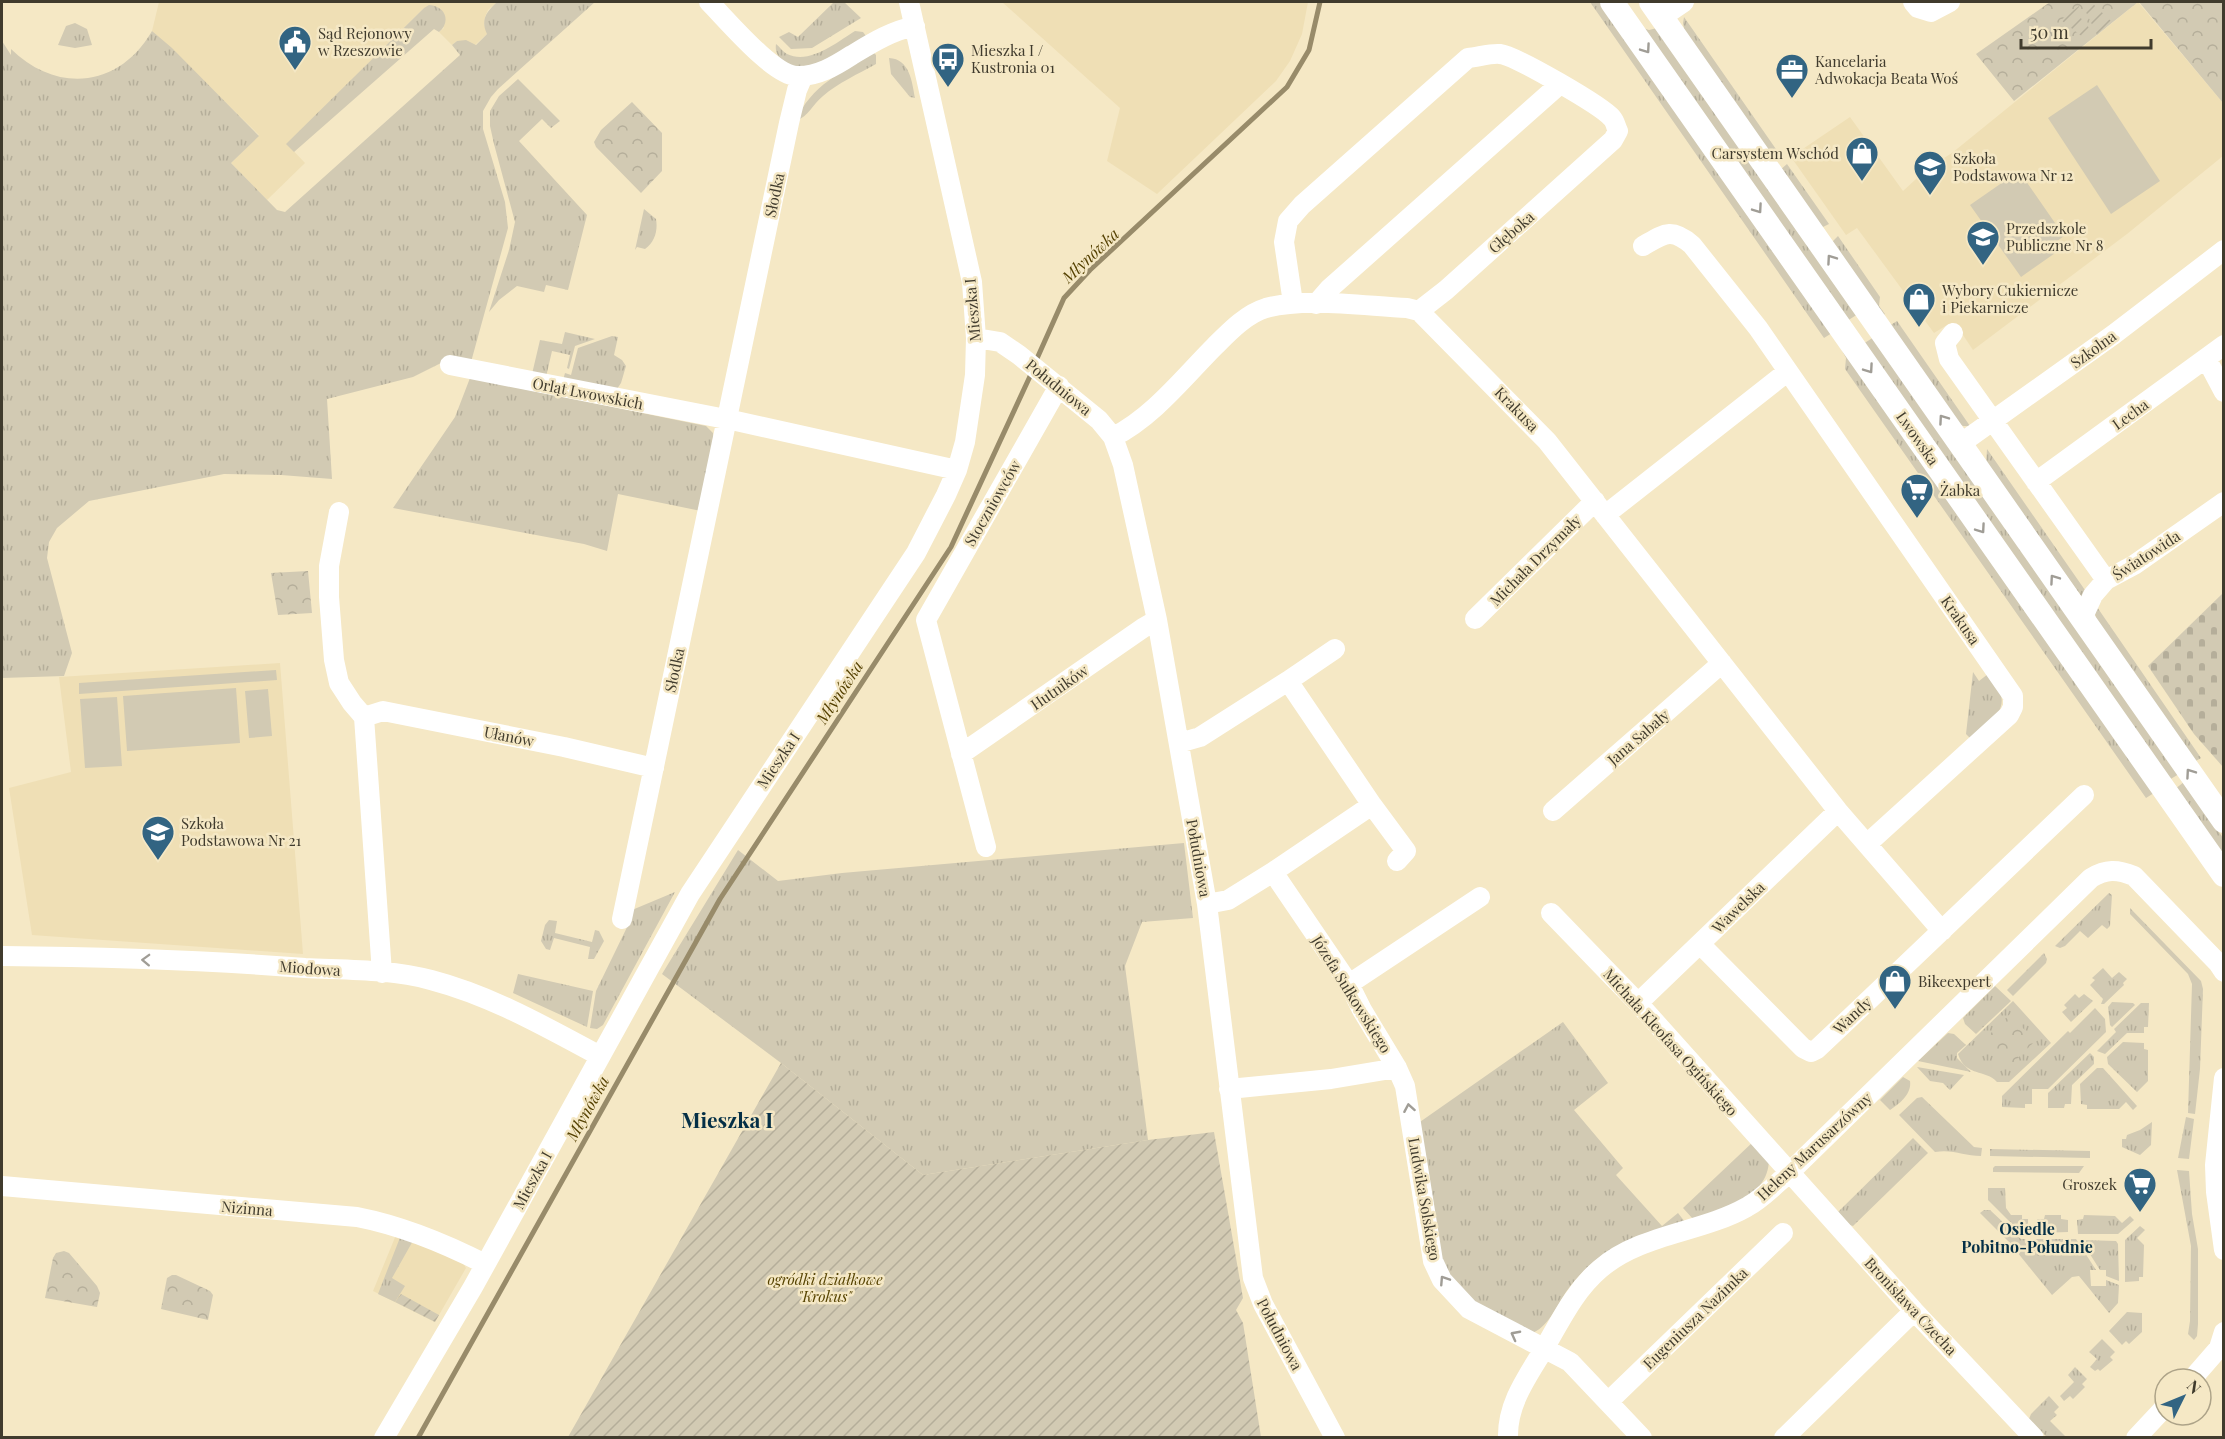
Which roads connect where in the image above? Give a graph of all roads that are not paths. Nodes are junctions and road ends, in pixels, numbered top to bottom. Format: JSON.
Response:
{"nodes":[{"id":1,"x":709,"y":2,"type":"edge"},
{"id":2,"x":909,"y":2,"type":"edge"},
{"id":3,"x":1612,"y":2,"type":"edge"},
{"id":4,"x":1684,"y":2,"type":"edge"},
{"id":5,"x":1913,"y":2,"type":"edge"},
{"id":6,"x":1950,"y":2,"type":"edge"},
{"id":7,"x":1657,"y":9,"type":"edge"},
{"id":8,"x":915,"y":26,"type":"junction"},
{"id":9,"x":803,"y":76,"type":"junction"},
{"id":10,"x":1560,"y":84,"type":"junction"},
{"id":11,"x":1643,"y":246,"type":"dead end"},
{"id":12,"x":2223,"y":250,"type":"edge"},
{"id":13,"x":1293,"y":303,"type":"junction"},
{"id":14,"x":1316,"y":304,"type":"junction"},
{"id":15,"x":1419,"y":311,"type":"junction"},
{"id":16,"x":1953,"y":333,"type":"dead end"},
{"id":17,"x":976,"y":338,"type":"junction"},
{"id":18,"x":2223,"y":345,"type":"edge"},
{"id":19,"x":2206,"y":358,"type":"junction"},
{"id":20,"x":450,"y":365,"type":"dead end"},
{"id":21,"x":1787,"y":372,"type":"junction"},
{"id":22,"x":1053,"y":382,"type":"junction"},
{"id":23,"x":2223,"y":392,"type":"edge"},
{"id":24,"x":726,"y":421,"type":"junction"},
{"id":25,"x":1994,"y":421,"type":"junction"},
{"id":26,"x":1113,"y":437,"type":"junction"},
{"id":27,"x":1960,"y":444,"type":"junction"},
{"id":28,"x":957,"y":470,"type":"junction"},
{"id":29,"x":2036,"y":482,"type":"junction"},
{"id":30,"x":2223,"y":502,"type":"edge"},
{"id":31,"x":1600,"y":508,"type":"junction"},
{"id":32,"x":339,"y":512,"type":"dead end"},
{"id":33,"x":2106,"y":580,"type":"junction"},
{"id":34,"x":1475,"y":619,"type":"dead end"},
{"id":35,"x":2082,"y":619,"type":"junction"},
{"id":36,"x":1157,"y":620,"type":"junction"},
{"id":37,"x":1335,"y":649,"type":"dead end"},
{"id":38,"x":1722,"y":663,"type":"junction"},
{"id":39,"x":1288,"y":681,"type":"junction"},
{"id":40,"x":364,"y":717,"type":"junction"},
{"id":41,"x":1179,"y":743,"type":"junction"},
{"id":42,"x":961,"y":754,"type":"junction"},
{"id":43,"x":654,"y":768,"type":"junction"},
{"id":44,"x":2084,"y":795,"type":"dead end"},
{"id":45,"x":1372,"y":805,"type":"junction"},
{"id":46,"x":1553,"y":811,"type":"dead end"},
{"id":47,"x":1838,"y":811,"type":"junction"},
{"id":48,"x":2223,"y":821,"type":"edge"},
{"id":49,"x":1867,"y":844,"type":"junction"},
{"id":50,"x":986,"y":847,"type":"dead end"},
{"id":51,"x":1396,"y":861,"type":"dead end"},
{"id":52,"x":1273,"y":872,"type":"junction"},
{"id":53,"x":2223,"y":875,"type":"edge"},
{"id":54,"x":1480,"y":897,"type":"dead end"},
{"id":55,"x":1207,"y":904,"type":"junction"},
{"id":56,"x":1551,"y":913,"type":"dead end"},
{"id":57,"x":622,"y":919,"type":"dead end"},
{"id":58,"x":1942,"y":931,"type":"junction"},
{"id":59,"x":1700,"y":944,"type":"junction"},
{"id":60,"x":2,"y":956,"type":"edge"},
{"id":61,"x":2223,"y":972,"type":"edge"},
{"id":62,"x":382,"y":973,"type":"junction"},
{"id":63,"x":1349,"y":984,"type":"junction"},
{"id":64,"x":1638,"y":1003,"type":"junction"},
{"id":65,"x":600,"y":1056,"type":"junction"},
{"id":66,"x":1397,"y":1068,"type":"junction"},
{"id":67,"x":2223,"y":1078,"type":"edge"},
{"id":68,"x":1229,"y":1089,"type":"junction"},
{"id":69,"x":1789,"y":1173,"type":"junction"},
{"id":70,"x":2,"y":1186,"type":"edge"},
{"id":71,"x":1783,"y":1233,"type":"dead end"},
{"id":72,"x":2223,"y":1250,"type":"edge"},
{"id":73,"x":485,"y":1264,"type":"junction"},
{"id":74,"x":1914,"y":1311,"type":"junction"},
{"id":75,"x":2223,"y":1332,"type":"edge"},
{"id":76,"x":1544,"y":1349,"type":"junction"},
{"id":77,"x":2202,"y":1367,"type":"edge"},
{"id":78,"x":1608,"y":1402,"type":"junction"},
{"id":79,"x":2153,"y":1419,"type":"edge"},
{"id":80,"x":384,"y":1437,"type":"edge"},
{"id":81,"x":1335,"y":1437,"type":"edge"},
{"id":82,"x":1508,"y":1437,"type":"edge"},
{"id":83,"x":1642,"y":1437,"type":"edge"},
{"id":84,"x":1784,"y":1437,"type":"edge"},
{"id":85,"x":2034,"y":1437,"type":"edge"},
{"id":86,"x":2136,"y":1437,"type":"edge"}],
"edges":[{"from":1,"to":9,"type":"street"},
{"from":2,"to":8,"type":"street","name":"Mieszka I"},
{"from":3,"to":7,"type":"main road"},
{"from":3,"to":53,"type":"main road","name":"Lwowska","one_way":true},
{"from":4,"to":7,"type":"street"},
{"from":5,"to":6,"type":"street"},
{"from":27,"to":7,"type":"main road","name":"Lwowska","one_way":true},
{"from":8,"to":9,"type":"street"},
{"from":8,"to":17,"type":"street","name":"Mieszka I"},
{"from":9,"to":24,"type":"street","name":"Słodka"},
{"from":10,"to":13,"type":"street","name":"Głęboka"},
{"from":10,"to":14,"type":"street"},
{"from":10,"to":15,"type":"street","name":"Głęboka"},
{"from":11,"to":21,"type":"street","name":"Krakusa"},
{"from":12,"to":25,"type":"street","name":"Szkolna"},
{"from":13,"to":14,"type":"street"},
{"from":13,"to":26,"type":"street"},
{"from":14,"to":15,"type":"street"},
{"from":15,"to":31,"type":"street","name":"Krakusa"},
{"from":16,"to":25,"type":"street"},
{"from":17,"to":22,"type":"street","name":"Południowa"},
{"from":17,"to":28,"type":"street","name":"Mieszka I"},
{"from":18,"to":19,"type":"street","name":"Lecha"},
{"from":19,"to":23,"type":"street"},
{"from":19,"to":29,"type":"street","name":"Lecha"},
{"from":20,"to":24,"type":"street","name":"Orląt Lwowskich"},
{"from":21,"to":31,"type":"street"},
{"from":21,"to":49,"type":"street","name":"Krakusa"},
{"from":22,"to":26,"type":"street","name":"Południowa"},
{"from":22,"to":42,"type":"street","name":"Stoczniowców"},
{"from":24,"to":28,"type":"street"},
{"from":24,"to":43,"type":"street","name":"Słodka"},
{"from":25,"to":27,"type":"street","name":"Szkolna"},
{"from":25,"to":29,"type":"street"},
{"from":26,"to":36,"type":"street","name":"Południowa"},
{"from":35,"to":27,"type":"main road","name":"Lwowska","one_way":true},
{"from":28,"to":65,"type":"street","name":"Mieszka I"},
{"from":29,"to":33,"type":"street"},
{"from":30,"to":33,"type":"street","name":"Światowida"},
{"from":31,"to":34,"type":"street","name":"Michała Drzymały"},
{"from":31,"to":38,"type":"street","name":"Krakusa"},
{"from":32,"to":40,"type":"street"},
{"from":33,"to":35,"type":"street","name":"Światowida"},
{"from":48,"to":35,"type":"main road","name":"Lwowska","one_way":true},
{"from":36,"to":41,"type":"street","name":"Południowa"},
{"from":36,"to":42,"type":"street","name":"Hutników"},
{"from":37,"to":39,"type":"street"},
{"from":38,"to":46,"type":"street","name":"Jana Sabały"},
{"from":38,"to":47,"type":"street","name":"Krakusa"},
{"from":39,"to":41,"type":"street"},
{"from":39,"to":45,"type":"street"},
{"from":40,"to":43,"type":"street","name":"Ułanów"},
{"from":40,"to":62,"type":"street"},
{"from":41,"to":55,"type":"street","name":"Południowa"},
{"from":42,"to":50,"type":"street"},
{"from":43,"to":57,"type":"street","name":"Słodka"},
{"from":44,"to":58,"type":"street","name":"Wandy"},
{"from":45,"to":51,"type":"street"},
{"from":45,"to":52,"type":"street"},
{"from":47,"to":49,"type":"street","name":"Krakusa"},
{"from":47,"to":59,"type":"street","name":"Wawelska"},
{"from":49,"to":58,"type":"street","name":"Krakusa"},
{"from":52,"to":55,"type":"street"},
{"from":52,"to":63,"type":"street","name":"Józefa Sułkowskiego"},
{"from":54,"to":63,"type":"street"},
{"from":55,"to":68,"type":"street","name":"Południowa"},
{"from":56,"to":64,"type":"street","name":"Michała Kleofasa Ogińskiego"},
{"from":58,"to":59,"type":"street","name":"Wandy"},
{"from":59,"to":64,"type":"street","name":"Wawelska"},
{"from":62,"to":60,"type":"street","name":"Miodowa","one_way":true},
{"from":61,"to":69,"type":"street","name":"Heleny Marusarzówny"},
{"from":62,"to":65,"type":"street","name":"Miodowa"},
{"from":63,"to":66,"type":"street","name":"Józefa Sułkowskiego"},
{"from":64,"to":69,"type":"street","name":"Michała Kleofasa Ogińskiego"},
{"from":65,"to":73,"type":"street","name":"Mieszka I"},
{"from":66,"to":68,"type":"street","name":"Józefa Sułkowskiego"},
{"from":76,"to":66,"type":"street","name":"Ludwika Solskiego","one_way":true},
{"from":67,"to":72,"type":"street"},
{"from":68,"to":81,"type":"street","name":"Południowa"},
{"from":69,"to":74,"type":"street","name":"Bronisława Czecha"},
{"from":69,"to":76,"type":"street","name":"Heleny Marusarzówny"},
{"from":70,"to":73,"type":"street","name":"Nizinna"},
{"from":71,"to":78,"type":"street","name":"Eugeniusza Nazimka"},
{"from":73,"to":80,"type":"street","name":"Mieszka I"},
{"from":74,"to":84,"type":"street"},
{"from":74,"to":85,"type":"street","name":"Bronisława Czecha"},
{"from":75,"to":77,"type":"street"},
{"from":76,"to":78,"type":"street"},
{"from":76,"to":82,"type":"street","name":"Heleny Marusarzówny"},
{"from":78,"to":83,"type":"street"},
{"from":79,"to":86,"type":"street"}]}
